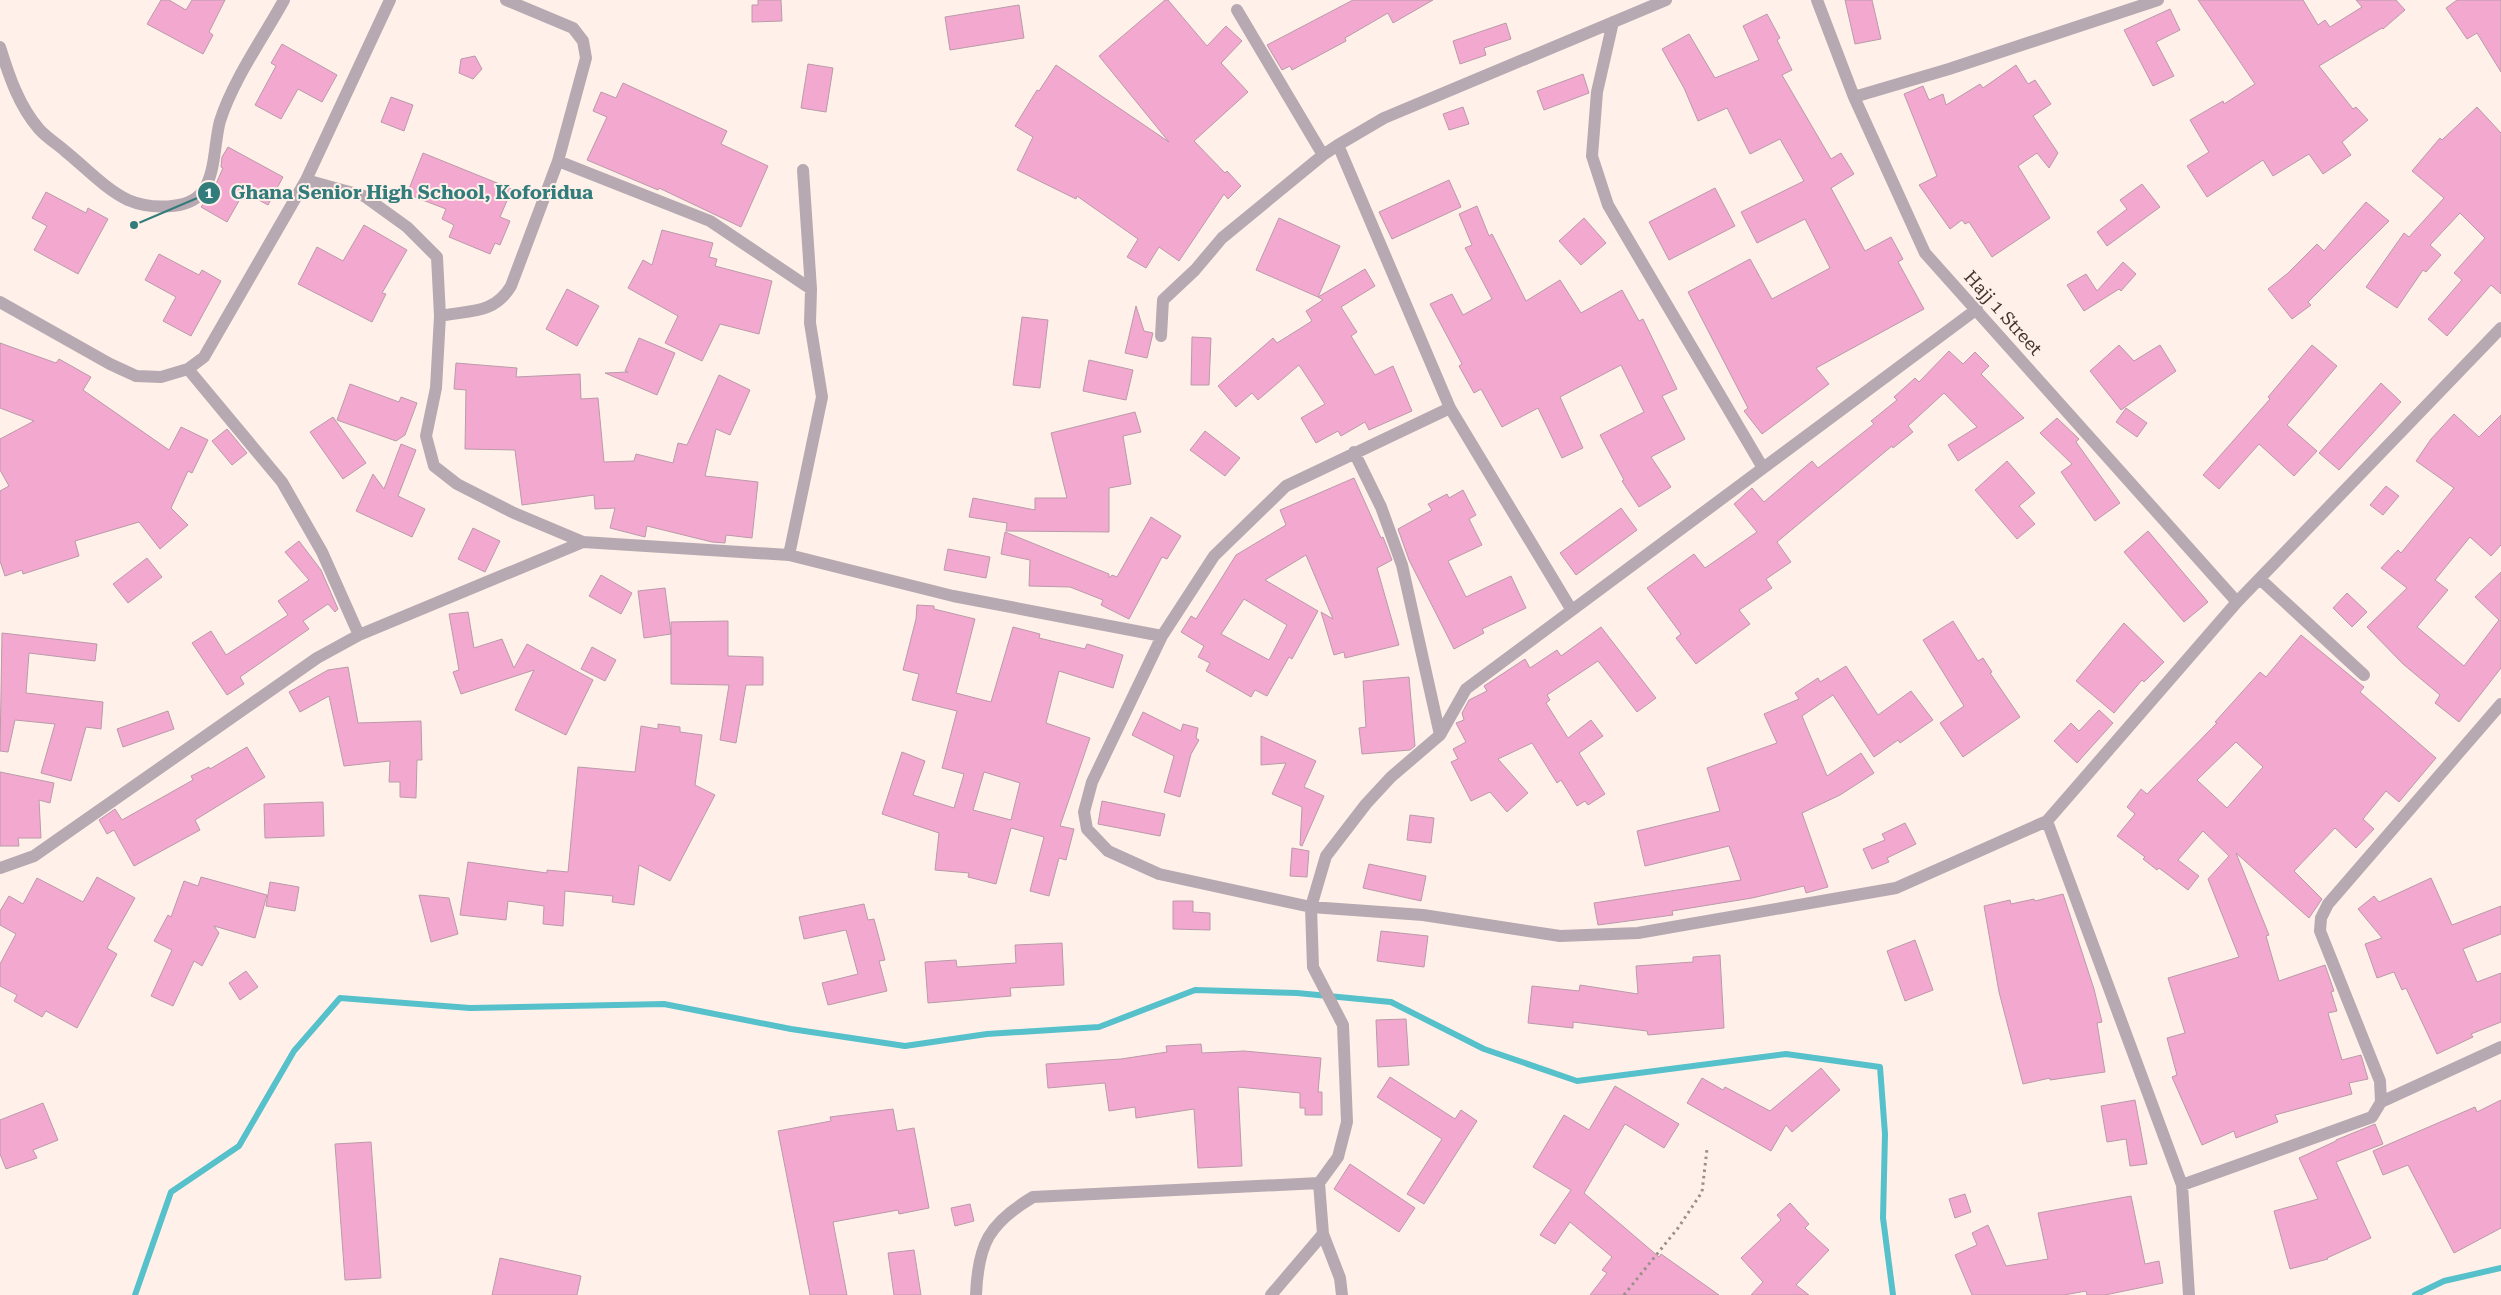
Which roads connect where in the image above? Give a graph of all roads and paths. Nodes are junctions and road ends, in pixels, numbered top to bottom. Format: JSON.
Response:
{"nodes":[{"id":1,"x":284,"y":0,"type":"edge"},
{"id":2,"x":390,"y":0,"type":"edge"},
{"id":3,"x":506,"y":0,"type":"edge"},
{"id":4,"x":1666,"y":0,"type":"edge"},
{"id":5,"x":1817,"y":0,"type":"edge"},
{"id":6,"x":2158,"y":0,"type":"edge"},
{"id":7,"x":1237,"y":10,"type":"dead end"},
{"id":8,"x":1613,"y":22,"type":"junction"},
{"id":9,"x":0,"y":47,"type":"edge"},
{"id":10,"x":1854,"y":97,"type":"junction"},
{"id":11,"x":1338,"y":145,"type":"junction"},
{"id":12,"x":1323,"y":155,"type":"junction"},
{"id":13,"x":558,"y":161,"type":"junction"},
{"id":14,"x":803,"y":170,"type":"dead end"},
{"id":15,"x":306,"y":180,"type":"junction"},
{"id":16,"x":811,"y":289,"type":"junction"},
{"id":17,"x":0,"y":302,"type":"edge"},
{"id":18,"x":1977,"y":310,"type":"junction"},
{"id":19,"x":440,"y":316,"type":"junction"},
{"id":20,"x":2501,"y":328,"type":"edge"},
{"id":21,"x":1161,"y":336,"type":"dead end"},
{"id":22,"x":188,"y":369,"type":"junction"},
{"id":23,"x":1450,"y":408,"type":"junction"},
{"id":24,"x":1354,"y":452,"type":"junction"},
{"id":25,"x":1763,"y":468,"type":"junction"},
{"id":26,"x":583,"y":542,"type":"junction"},
{"id":27,"x":789,"y":555,"type":"junction"},
{"id":28,"x":2260,"y":579,"type":"junction"},
{"id":29,"x":2237,"y":602,"type":"junction"},
{"id":30,"x":1571,"y":609,"type":"junction"},
{"id":31,"x":359,"y":635,"type":"junction"},
{"id":32,"x":1162,"y":636,"type":"junction"},
{"id":33,"x":2364,"y":675,"type":"dead end"},
{"id":34,"x":2501,"y":704,"type":"edge"},
{"id":35,"x":1440,"y":735,"type":"junction"},
{"id":36,"x":2047,"y":821,"type":"junction"},
{"id":37,"x":0,"y":868,"type":"edge"},
{"id":38,"x":1311,"y":907,"type":"junction"},
{"id":39,"x":2501,"y":1047,"type":"edge"},
{"id":40,"x":2381,"y":1102,"type":"junction"},
{"id":41,"x":1707,"y":1149,"type":"dead end"},
{"id":42,"x":1319,"y":1183,"type":"junction"},
{"id":43,"x":2182,"y":1185,"type":"junction"},
{"id":44,"x":1323,"y":1234,"type":"junction"},
{"id":45,"x":976,"y":1295,"type":"edge"},
{"id":46,"x":1271,"y":1295,"type":"edge"},
{"id":47,"x":1342,"y":1295,"type":"edge"},
{"id":48,"x":1624,"y":1295,"type":"edge"},
{"id":49,"x":2189,"y":1295,"type":"edge"}],
"edges":[{"from":1,"to":9,"type":"street"},
{"from":2,"to":15,"type":"street"},
{"from":3,"to":13,"type":"street"},
{"from":4,"to":8,"type":"street"},
{"from":5,"to":10,"type":"street","name":"Hajj 1 Street"},
{"from":6,"to":10,"type":"street"},
{"from":7,"to":12,"type":"street"},
{"from":8,"to":11,"type":"street"},
{"from":8,"to":25,"type":"street"},
{"from":10,"to":18,"type":"street","name":"Hajj 1 Street"},
{"from":11,"to":12,"type":"street"},
{"from":11,"to":23,"type":"street"},
{"from":12,"to":21,"type":"street"},
{"from":13,"to":16,"type":"street"},
{"from":13,"to":19,"type":"street"},
{"from":14,"to":16,"type":"street"},
{"from":15,"to":19,"type":"street"},
{"from":15,"to":22,"type":"street"},
{"from":16,"to":27,"type":"street"},
{"from":17,"to":22,"type":"street"},
{"from":18,"to":25,"type":"street"},
{"from":18,"to":29,"type":"street","name":"Hajj 1 Street"},
{"from":19,"to":26,"type":"street"},
{"from":20,"to":28,"type":"street"},
{"from":22,"to":31,"type":"street"},
{"from":23,"to":24,"type":"street"},
{"from":23,"to":30,"type":"street"},
{"from":24,"to":32,"type":"street"},
{"from":24,"to":35,"type":"street"},
{"from":25,"to":30,"type":"street"},
{"from":26,"to":27,"type":"street"},
{"from":26,"to":31,"type":"street"},
{"from":27,"to":32,"type":"street"},
{"from":28,"to":29,"type":"street"},
{"from":28,"to":33,"type":"street"},
{"from":29,"to":36,"type":"street"},
{"from":30,"to":35,"type":"street"},
{"from":31,"to":37,"type":"street"},
{"from":32,"to":38,"type":"street"},
{"from":34,"to":40,"type":"street"},
{"from":35,"to":38,"type":"street"},
{"from":36,"to":38,"type":"street"},
{"from":36,"to":43,"type":"street"},
{"from":38,"to":42,"type":"street"},
{"from":39,"to":40,"type":"street"},
{"from":40,"to":43,"type":"street"},
{"from":41,"to":48,"type":"path"},
{"from":42,"to":44,"type":"street"},
{"from":42,"to":45,"type":"street"},
{"from":43,"to":49,"type":"street"},
{"from":44,"to":46,"type":"street"},
{"from":44,"to":47,"type":"street"}]}
